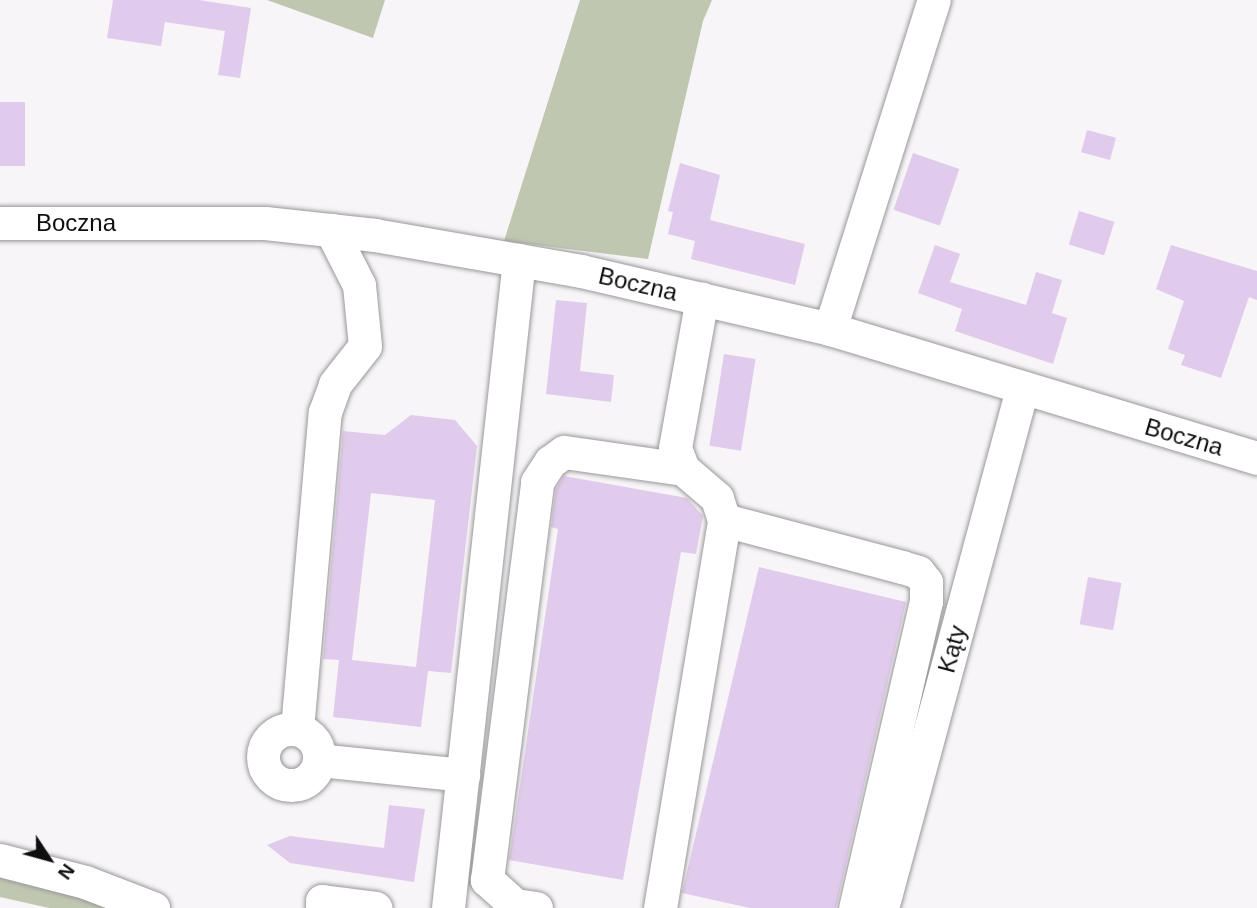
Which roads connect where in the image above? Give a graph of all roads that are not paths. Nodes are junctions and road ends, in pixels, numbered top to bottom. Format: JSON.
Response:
{"nodes":[{"id":1,"x":934,"y":0,"type":"edge"},
{"id":2,"x":0,"y":223,"type":"edge"},
{"id":3,"x":331,"y":230,"type":"junction"},
{"id":4,"x":519,"y":260,"type":"junction"},
{"id":5,"x":702,"y":298,"type":"junction"},
{"id":6,"x":830,"y":329,"type":"junction"},
{"id":7,"x":1022,"y":389,"type":"junction"},
{"id":8,"x":1257,"y":458,"type":"edge"},
{"id":9,"x":683,"y":468,"type":"junction"},
{"id":10,"x":724,"y":520,"type":"junction"},
{"id":11,"x":297,"y":729,"type":"junction"},
{"id":12,"x":319,"y":760,"type":"junction"},
{"id":13,"x":463,"y":775,"type":"junction"},
{"id":14,"x":0,"y":860,"type":"edge"},
{"id":15,"x":153,"y":908,"type":"edge"},
{"id":16,"x":322,"y":908,"type":"edge"},
{"id":17,"x":376,"y":908,"type":"edge"},
{"id":18,"x":448,"y":908,"type":"edge"},
{"id":19,"x":536,"y":908,"type":"edge"},
{"id":20,"x":660,"y":908,"type":"edge"},
{"id":21,"x":855,"y":908,"type":"edge"},
{"id":22,"x":882,"y":908,"type":"edge"}],
"edges":[{"from":1,"to":6,"type":"street"},
{"from":2,"to":3,"type":"street","name":"Boczna"},
{"from":3,"to":4,"type":"street","name":"Boczna"},
{"from":3,"to":11,"type":"street"},
{"from":4,"to":5,"type":"street","name":"Boczna"},
{"from":4,"to":13,"type":"street"},
{"from":5,"to":6,"type":"street","name":"Boczna"},
{"from":5,"to":9,"type":"street"},
{"from":6,"to":7,"type":"street","name":"Boczna"},
{"from":7,"to":8,"type":"street","name":"Boczna"},
{"from":7,"to":22,"type":"street","name":"Kąty"},
{"from":9,"to":10,"type":"street"},
{"from":9,"to":19,"type":"street"},
{"from":10,"to":20,"type":"street"},
{"from":10,"to":21,"type":"street"},
{"from":11,"to":12,"type":"street"},
{"from":11,"to":12,"type":"street"},
{"from":12,"to":13,"type":"street"},
{"from":13,"to":18,"type":"street"},
{"from":14,"to":15,"type":"street"},
{"from":16,"to":17,"type":"street"}]}
